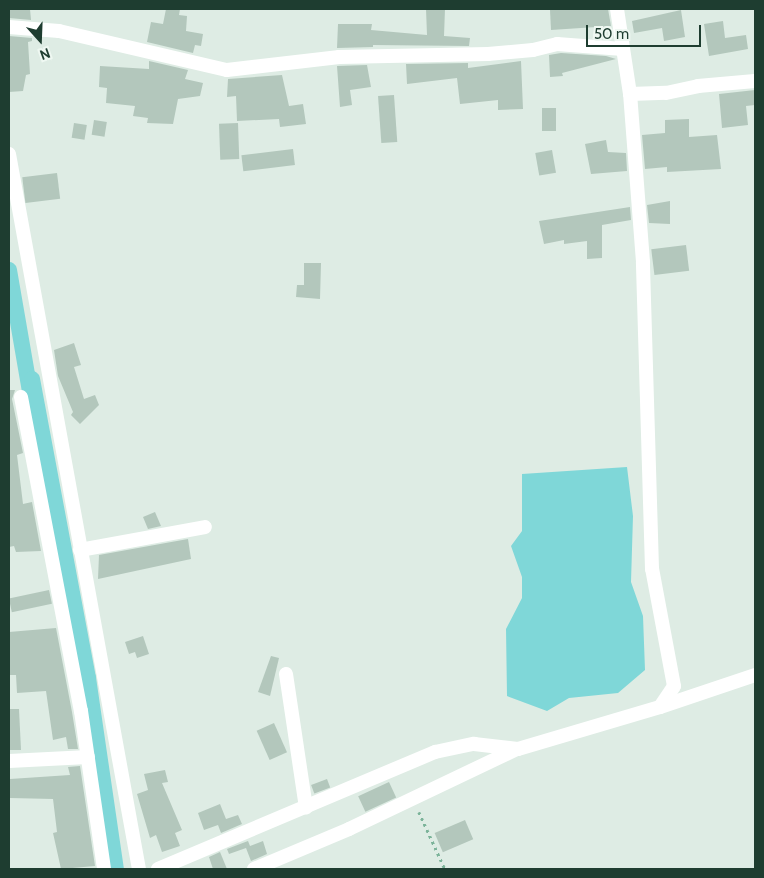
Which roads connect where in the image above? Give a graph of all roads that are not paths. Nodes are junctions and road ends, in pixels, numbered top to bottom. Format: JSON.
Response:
{"nodes":[{"id":1,"x":617,"y":9,"type":"edge"},
{"id":2,"x":9,"y":26,"type":"edge"},
{"id":3,"x":623,"y":48,"type":"junction"},
{"id":4,"x":755,"y":80,"type":"edge"},
{"id":5,"x":630,"y":94,"type":"junction"},
{"id":6,"x":9,"y":154,"type":"edge"},
{"id":7,"x":21,"y":397,"type":"dead end"},
{"id":8,"x":205,"y":527,"type":"dead end"},
{"id":9,"x":80,"y":550,"type":"junction"},
{"id":10,"x":286,"y":674,"type":"dead end"},
{"id":11,"x":755,"y":675,"type":"edge"},
{"id":12,"x":660,"y":707,"type":"junction"},
{"id":13,"x":518,"y":749,"type":"junction"},
{"id":14,"x":88,"y":757,"type":"junction"},
{"id":15,"x":9,"y":761,"type":"edge"},
{"id":16,"x":306,"y":808,"type":"junction"},
{"id":17,"x":104,"y":869,"type":"edge"},
{"id":18,"x":140,"y":869,"type":"edge"},
{"id":19,"x":158,"y":869,"type":"edge"},
{"id":20,"x":254,"y":869,"type":"edge"}],
"edges":[{"from":1,"to":3,"type":"street"},
{"from":2,"to":3,"type":"street"},
{"from":3,"to":5,"type":"street"},
{"from":4,"to":5,"type":"street"},
{"from":5,"to":12,"type":"street"},
{"from":6,"to":9,"type":"street"},
{"from":7,"to":14,"type":"street"},
{"from":8,"to":9,"type":"street"},
{"from":9,"to":18,"type":"street"},
{"from":10,"to":16,"type":"street"},
{"from":11,"to":12,"type":"street"},
{"from":12,"to":13,"type":"street"},
{"from":13,"to":16,"type":"street"},
{"from":13,"to":20,"type":"street"},
{"from":14,"to":15,"type":"street"},
{"from":14,"to":17,"type":"street"},
{"from":16,"to":19,"type":"street"}]}
